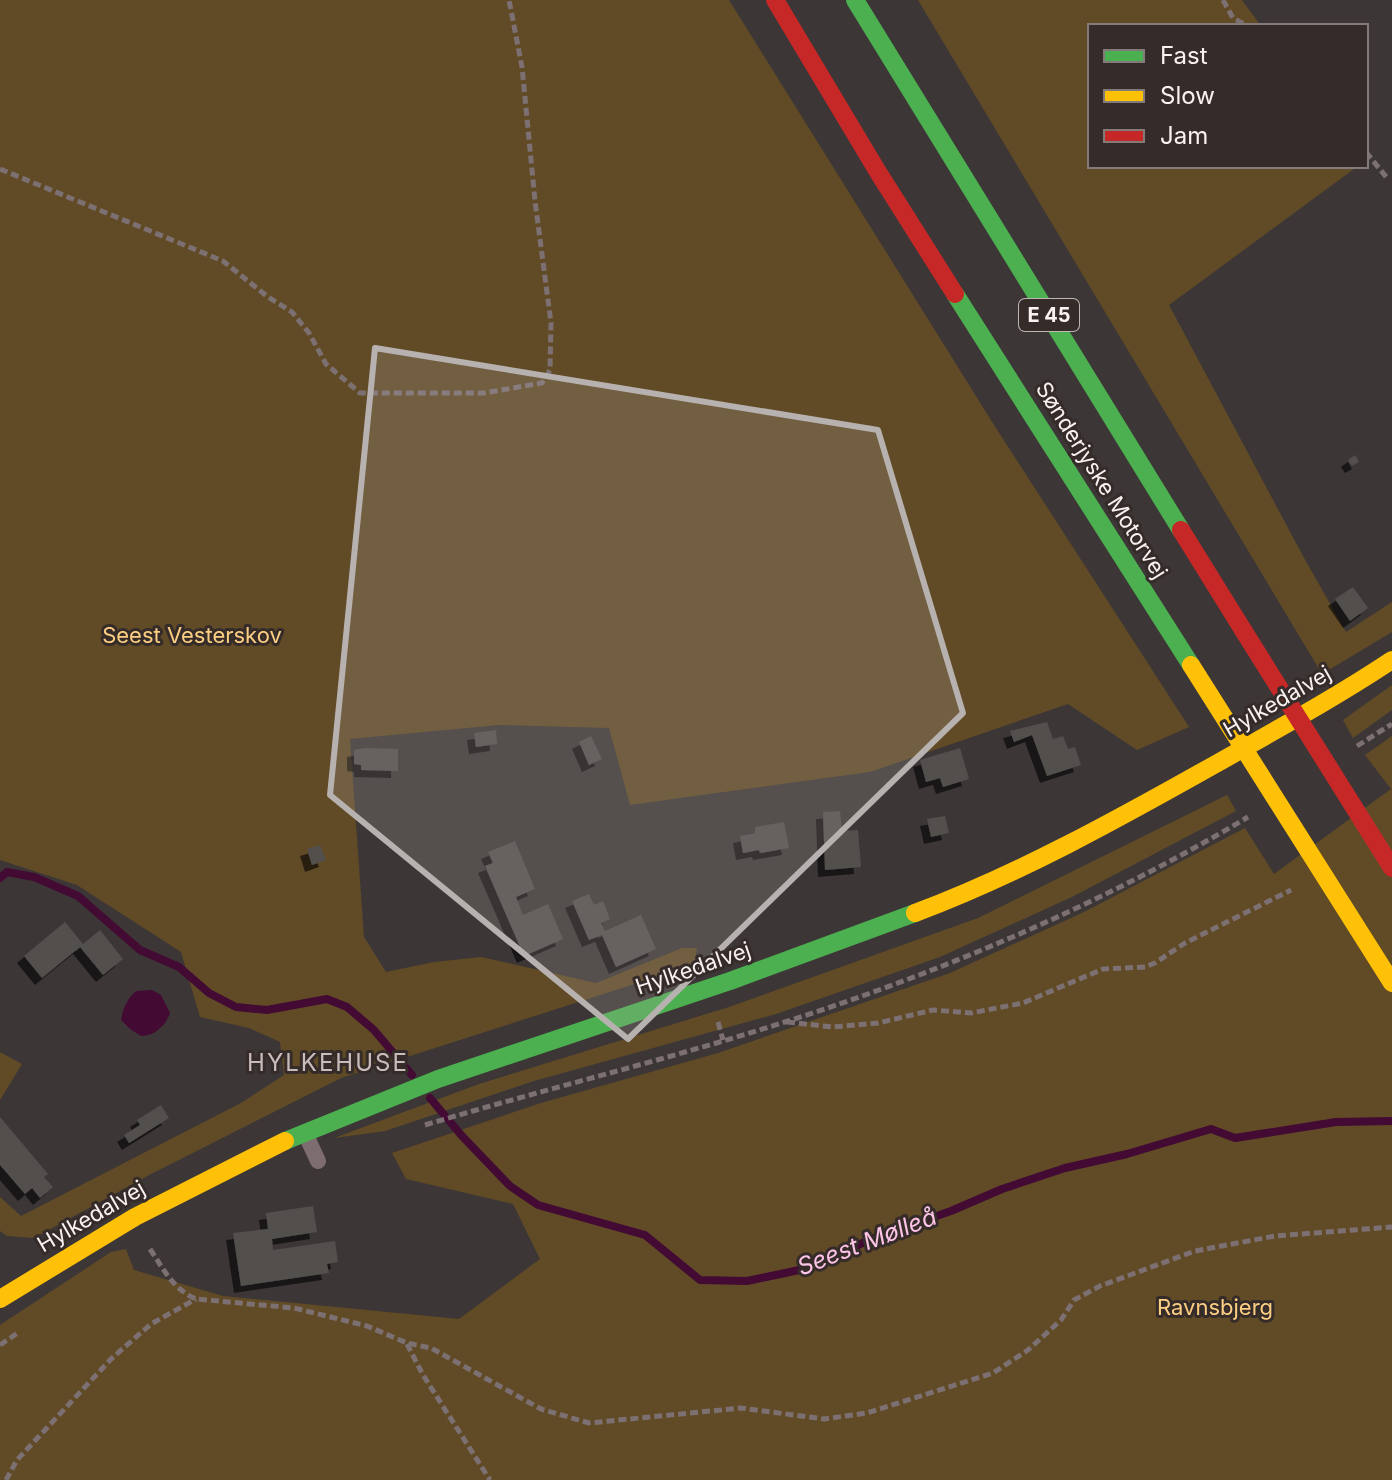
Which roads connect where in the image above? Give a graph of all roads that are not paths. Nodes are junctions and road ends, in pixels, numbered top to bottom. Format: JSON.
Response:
{"nodes":[{"id":1,"x":775,"y":0,"type":"edge"},
{"id":2,"x":855,"y":0,"type":"edge"},
{"id":3,"x":1392,"y":660,"type":"edge"},
{"id":4,"x":1392,"y":868,"type":"edge"},
{"id":5,"x":1392,"y":983,"type":"edge"},
{"id":6,"x":305,"y":1133,"type":"junction"},
{"id":7,"x":318,"y":1161,"type":"dead end"},
{"id":8,"x":0,"y":1299,"type":"edge"}],
"edges":[{"from":1,"to":5,"type":"main road","name":"Sønderjyske Motorvej","bridge":true},
{"from":2,"to":4,"type":"main road","name":"Sønderjyske Motorvej","number":"E 45","bridge":true},
{"from":3,"to":6,"type":"main road","name":"Hylkedalvej"},
{"from":6,"to":7,"type":"lane"},
{"from":6,"to":8,"type":"main road","name":"Hylkedalvej"}]}
